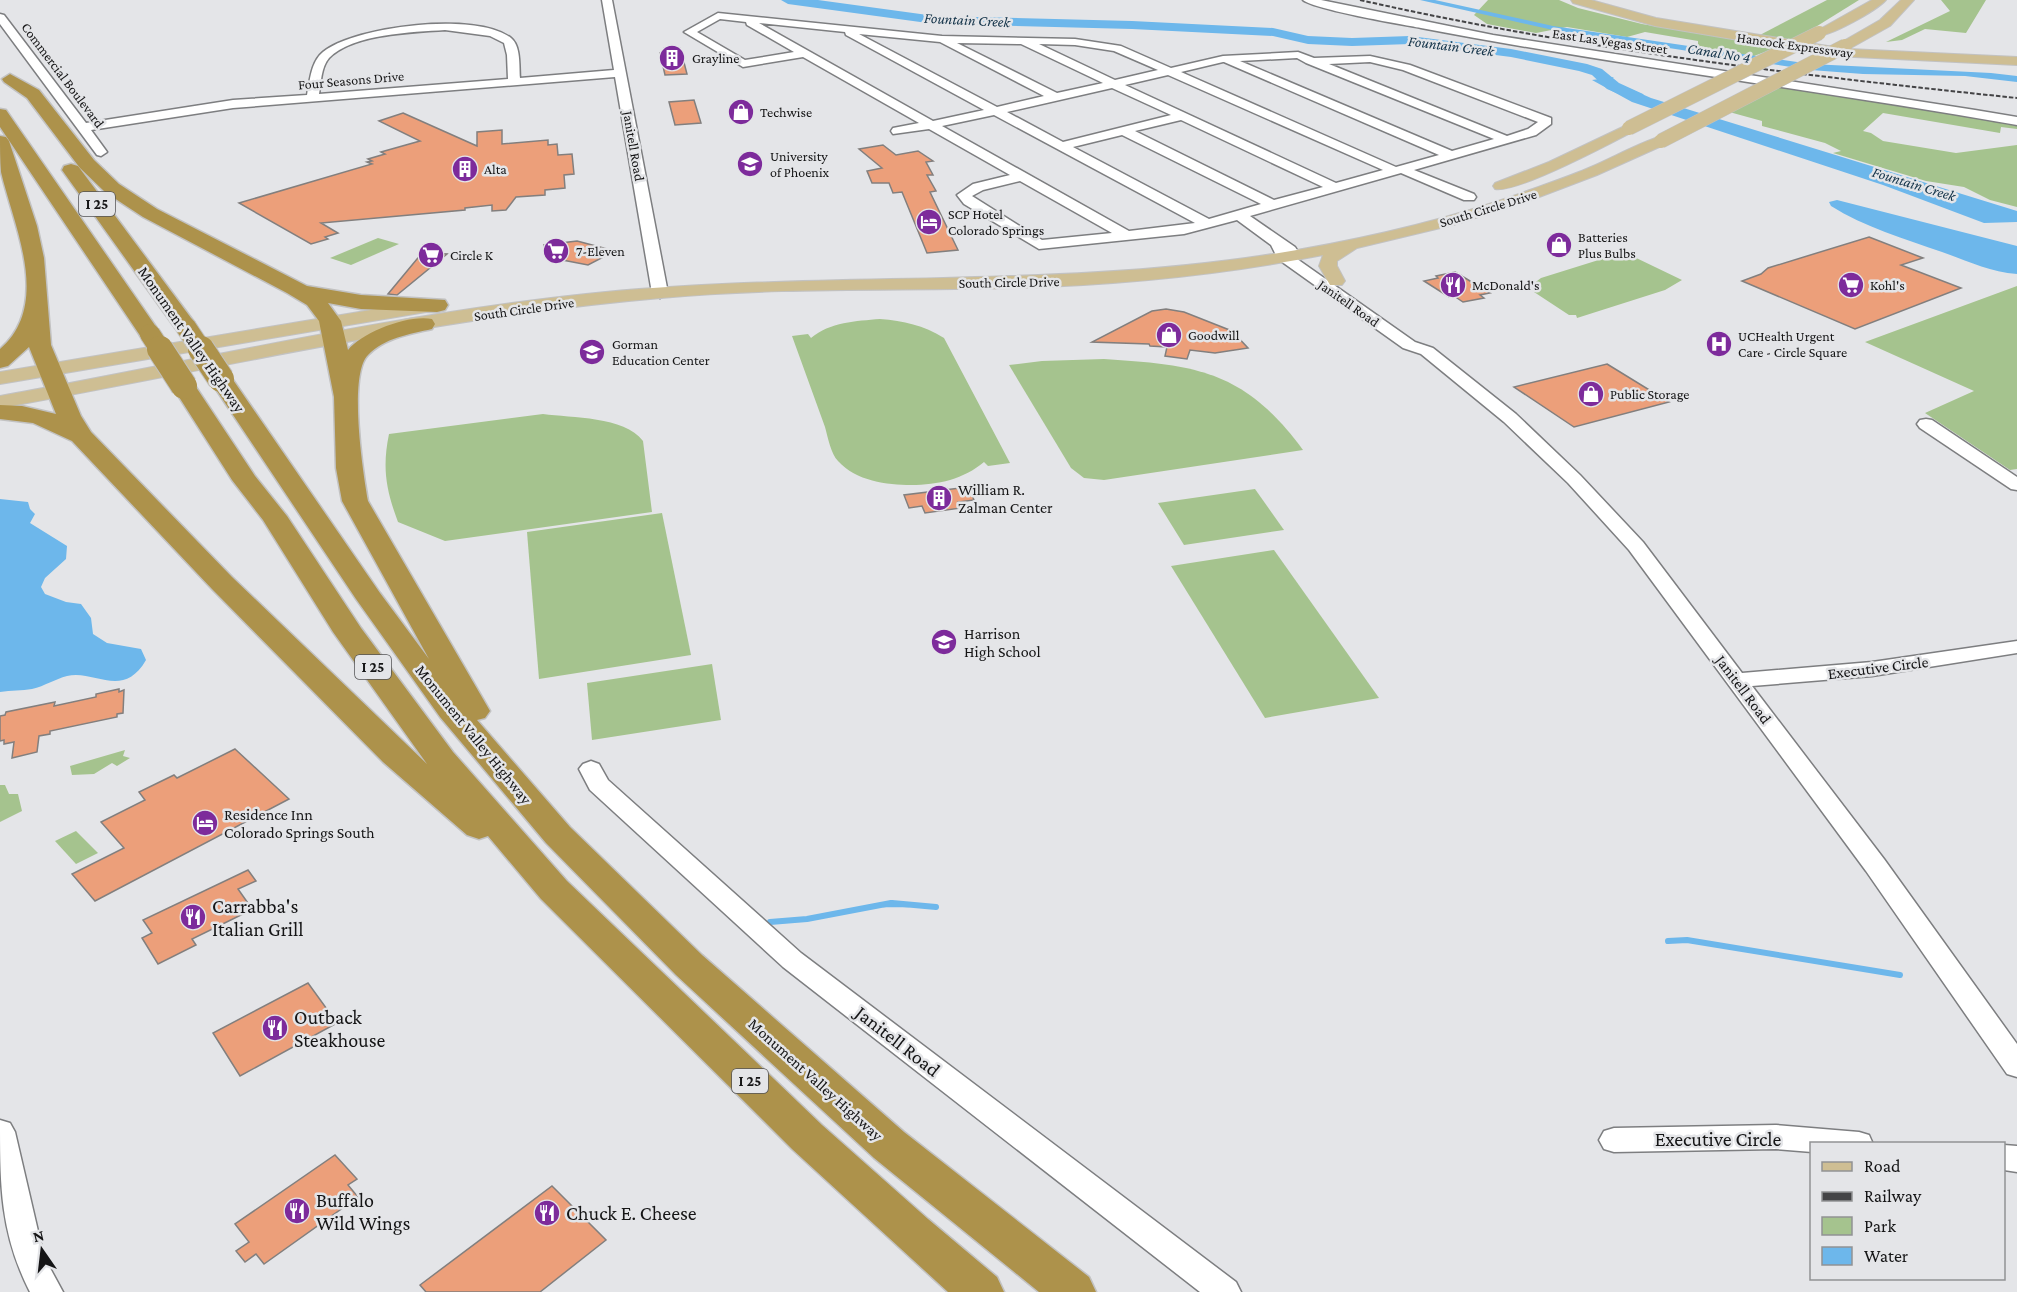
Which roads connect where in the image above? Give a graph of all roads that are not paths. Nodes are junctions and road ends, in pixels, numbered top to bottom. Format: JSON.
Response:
{"nodes":[{"id":1,"x":607,"y":0,"type":"edge"},
{"id":2,"x":1308,"y":0,"type":"edge"},
{"id":3,"x":1577,"y":0,"type":"edge"},
{"id":4,"x":1880,"y":0,"type":"edge"},
{"id":5,"x":1908,"y":0,"type":"edge"},
{"id":6,"x":0,"y":17,"type":"edge"},
{"id":7,"x":742,"y":19,"type":"junction"},
{"id":8,"x":845,"y":28,"type":"junction"},
{"id":9,"x":942,"y":39,"type":"junction"},
{"id":10,"x":1023,"y":41,"type":"junction"},
{"id":11,"x":805,"y":53,"type":"junction"},
{"id":12,"x":1223,"y":59,"type":"junction"},
{"id":13,"x":1310,"y":60,"type":"junction"},
{"id":14,"x":2017,"y":61,"type":"edge"},
{"id":15,"x":1170,"y":71,"type":"junction"},
{"id":16,"x":5,"y":72,"type":"edge"},
{"id":17,"x":622,"y":73,"type":"junction"},
{"id":18,"x":514,"y":81,"type":"junction"},
{"id":19,"x":1114,"y":84,"type":"junction"},
{"id":20,"x":1055,"y":97,"type":"junction"},
{"id":21,"x":312,"y":98,"type":"junction"},
{"id":22,"x":996,"y":111,"type":"junction"},
{"id":23,"x":1183,"y":116,"type":"junction"},
{"id":24,"x":2017,"y":121,"type":"edge"},
{"id":25,"x":932,"y":125,"type":"junction"},
{"id":26,"x":84,"y":127,"type":"junction"},
{"id":27,"x":2,"y":129,"type":"edge"},
{"id":28,"x":1124,"y":130,"type":"junction"},
{"id":29,"x":897,"y":131,"type":"dead end"},
{"id":30,"x":1506,"y":140,"type":"junction"},
{"id":31,"x":1060,"y":146,"type":"junction"},
{"id":32,"x":101,"y":152,"type":"dead end"},
{"id":33,"x":1451,"y":156,"type":"junction"},
{"id":34,"x":1398,"y":170,"type":"junction"},
{"id":35,"x":1022,"y":176,"type":"junction"},
{"id":36,"x":1335,"y":188,"type":"junction"},
{"id":37,"x":1468,"y":197,"type":"junction"},
{"id":38,"x":1447,"y":204,"type":"dead end"},
{"id":39,"x":1273,"y":205,"type":"junction"},
{"id":40,"x":1426,"y":210,"type":"dead end"},
{"id":41,"x":1239,"y":215,"type":"junction"},
{"id":42,"x":1208,"y":224,"type":"junction"},
{"id":43,"x":1127,"y":236,"type":"junction"},
{"id":44,"x":1354,"y":243,"type":"junction"},
{"id":45,"x":1286,"y":252,"type":"junction"},
{"id":46,"x":1336,"y":281,"type":"junction"},
{"id":47,"x":659,"y":286,"type":"junction"},
{"id":48,"x":301,"y":292,"type":"junction"},
{"id":49,"x":520,"y":294,"type":"junction"},
{"id":50,"x":36,"y":302,"type":"junction"},
{"id":51,"x":430,"y":314,"type":"junction"},
{"id":52,"x":470,"y":317,"type":"junction"},
{"id":53,"x":333,"y":331,"type":"junction"},
{"id":54,"x":1427,"y":351,"type":"junction"},
{"id":55,"x":0,"y":361,"type":"edge"},
{"id":56,"x":0,"y":378,"type":"edge"},
{"id":57,"x":54,"y":380,"type":"junction"},
{"id":58,"x":346,"y":398,"type":"junction"},
{"id":59,"x":0,"y":402,"type":"edge"},
{"id":60,"x":0,"y":412,"type":"edge"},
{"id":61,"x":1926,"y":424,"type":"dead end"},
{"id":62,"x":81,"y":436,"type":"junction"},
{"id":63,"x":2017,"y":485,"type":"edge"},
{"id":64,"x":2017,"y":647,"type":"edge"},
{"id":65,"x":1738,"y":680,"type":"junction"},
{"id":66,"x":591,"y":768,"type":"dead end"},
{"id":67,"x":592,"y":926,"type":"junction"},
{"id":68,"x":689,"y":964,"type":"junction"},
{"id":69,"x":2017,"y":1066,"type":"edge"},
{"id":70,"x":0,"y":1132,"type":"edge"},
{"id":71,"x":1614,"y":1140,"type":"dead end"},
{"id":72,"x":1845,"y":1142,"type":"edge"},
{"id":73,"x":47,"y":1292,"type":"edge"},
{"id":74,"x":981,"y":1292,"type":"edge"},
{"id":75,"x":1073,"y":1292,"type":"edge"},
{"id":76,"x":1225,"y":1292,"type":"edge"}],
"edges":[{"from":1,"to":17,"type":"street","name":"Janitell Road"},
{"from":2,"to":24,"type":"street","name":"East Las Vegas Street"},
{"from":3,"to":14,"type":"main road","name":"Hancock Expressway"},
{"from":4,"to":37,"type":"main road","name":"South Circle Drive","bridge":true},
{"from":5,"to":44,"type":"main road","name":"South Circle Drive","bridge":true},
{"from":6,"to":26,"type":"street","name":"Commercial Boulevard"},
{"from":7,"to":8,"type":"street"},
{"from":7,"to":11,"type":"street"},
{"from":7,"to":11,"type":"street"},
{"from":8,"to":9,"type":"street"},
{"from":8,"to":22,"type":"street"},
{"from":9,"to":10,"type":"street"},
{"from":9,"to":20,"type":"street"},
{"from":10,"to":15,"type":"street"},
{"from":10,"to":19,"type":"street"},
{"from":11,"to":25,"type":"street"},
{"from":12,"to":13,"type":"street"},
{"from":12,"to":15,"type":"street"},
{"from":12,"to":33,"type":"street"},
{"from":13,"to":30,"type":"street"},
{"from":13,"to":30,"type":"street"},
{"from":15,"to":19,"type":"street"},
{"from":15,"to":34,"type":"street"},
{"from":16,"to":48,"type":"highway"},
{"from":16,"to":68,"type":"highway","name":"Monument Valley Highway","number":"I 25","bridge":true},
{"from":17,"to":18,"type":"street","name":"Four Seasons Drive"},
{"from":17,"to":47,"type":"street","name":"Janitell Road"},
{"from":18,"to":21,"type":"street","name":"Four Seasons Drive"},
{"from":18,"to":21,"type":"street"},
{"from":19,"to":20,"type":"street"},
{"from":19,"to":23,"type":"street"},
{"from":20,"to":22,"type":"street"},
{"from":21,"to":26,"type":"street","name":"Four Seasons Drive"},
{"from":22,"to":25,"type":"street"},
{"from":22,"to":31,"type":"street"},
{"from":23,"to":28,"type":"street"},
{"from":23,"to":36,"type":"street"},
{"from":25,"to":29,"type":"street"},
{"from":25,"to":35,"type":"street"},
{"from":26,"to":32,"type":"street","name":"Commercial Boulevard"},
{"from":27,"to":50,"type":"highway"},
{"from":27,"to":67,"type":"highway","name":"Monument Valley Highway","number":"I 25","bridge":true},
{"from":28,"to":31,"type":"street"},
{"from":28,"to":39,"type":"street"},
{"from":30,"to":33,"type":"street"},
{"from":31,"to":42,"type":"street"},
{"from":33,"to":34,"type":"street"},
{"from":34,"to":36,"type":"street"},
{"from":34,"to":37,"type":"street"},
{"from":35,"to":43,"type":"street"},
{"from":35,"to":43,"type":"street"},
{"from":36,"to":39,"type":"street"},
{"from":37,"to":38,"type":"main road","name":"South Circle Drive"},
{"from":39,"to":41,"type":"street"},
{"from":40,"to":45,"type":"main road","name":"South Circle Drive"},
{"from":41,"to":42,"type":"street"},
{"from":41,"to":45,"type":"street","name":"Janitell Road"},
{"from":42,"to":43,"type":"street"},
{"from":44,"to":45,"type":"main road","name":"South Circle Drive"},
{"from":44,"to":46,"type":"main road"},
{"from":45,"to":46,"type":"street","name":"Janitell Road"},
{"from":45,"to":47,"type":"main road","name":"South Circle Drive"},
{"from":45,"to":54,"type":"street","name":"Janitell Road"},
{"from":46,"to":54,"type":"street","name":"Janitell Road"},
{"from":47,"to":49,"type":"main road","name":"South Circle Drive"},
{"from":47,"to":52,"type":"main road","name":"South Circle Drive"},
{"from":48,"to":51,"type":"highway"},
{"from":48,"to":53,"type":"highway"},
{"from":49,"to":51,"type":"main road","name":"South Circle Drive"},
{"from":49,"to":52,"type":"main road"},
{"from":50,"to":55,"type":"highway"},
{"from":50,"to":57,"type":"highway"},
{"from":51,"to":52,"type":"main road","name":"South Circle Drive"},
{"from":51,"to":53,"type":"main road","name":"South Circle Drive"},
{"from":51,"to":58,"type":"highway"},
{"from":53,"to":57,"type":"main road","name":"South Circle Drive"},
{"from":53,"to":58,"type":"highway"},
{"from":54,"to":65,"type":"street","name":"Janitell Road"},
{"from":56,"to":57,"type":"main road"},
{"from":57,"to":59,"type":"main road"},
{"from":57,"to":62,"type":"highway"},
{"from":58,"to":68,"type":"highway"},
{"from":60,"to":62,"type":"highway"},
{"from":61,"to":63,"type":"street"},
{"from":62,"to":67,"type":"highway"},
{"from":64,"to":65,"type":"street","name":"Executive Circle"},
{"from":65,"to":69,"type":"street","name":"Janitell Road"},
{"from":66,"to":76,"type":"street","name":"Janitell Road"},
{"from":67,"to":74,"type":"highway","name":"Monument Valley Highway","number":"I 25"},
{"from":68,"to":75,"type":"highway","name":"Monument Valley Highway","number":"I 25"},
{"from":70,"to":73,"type":"street"},
{"from":71,"to":72,"type":"street","name":"Executive Circle"}]}
